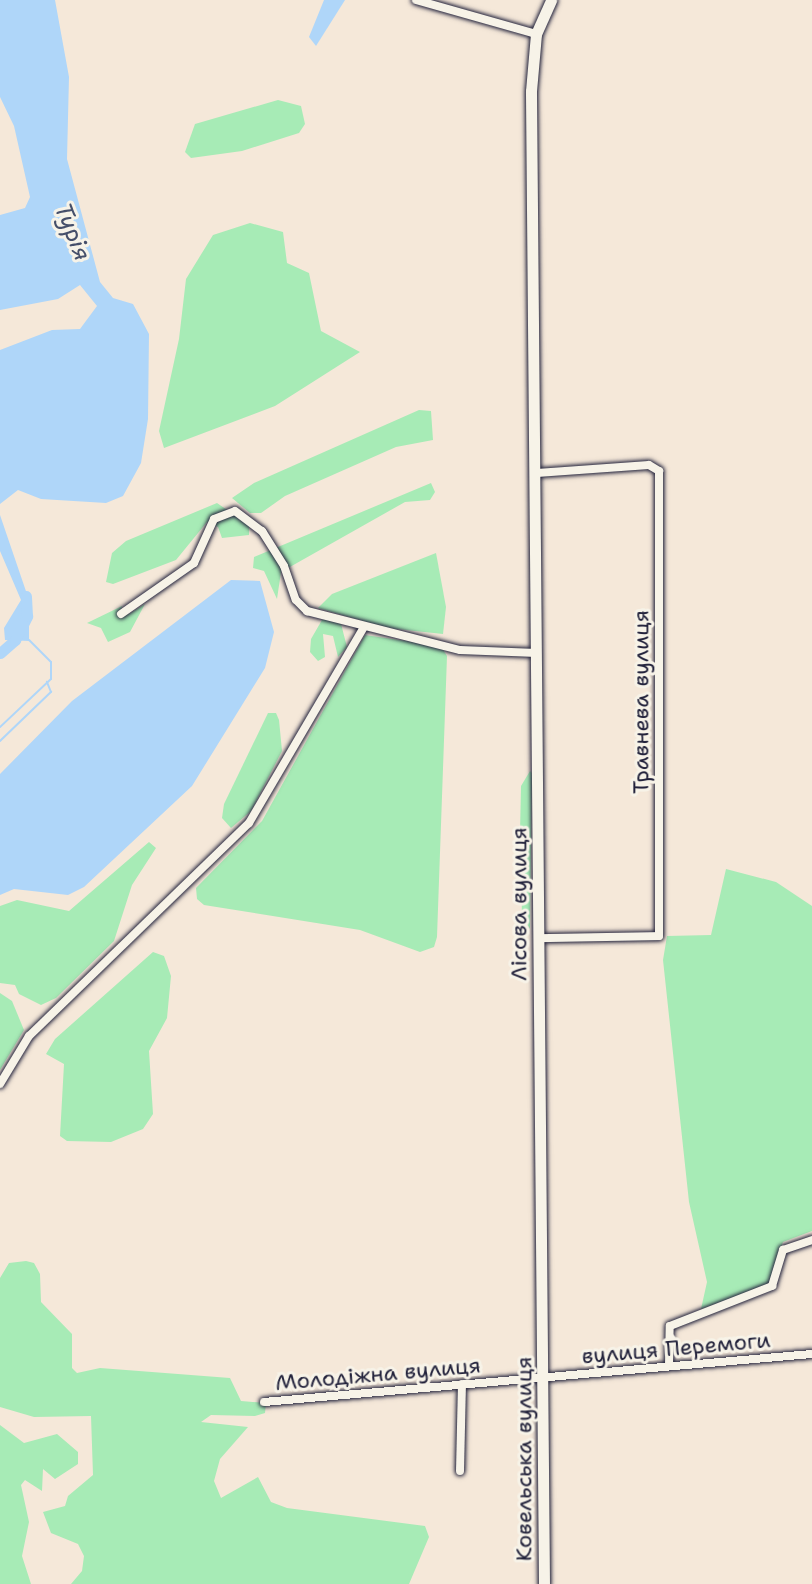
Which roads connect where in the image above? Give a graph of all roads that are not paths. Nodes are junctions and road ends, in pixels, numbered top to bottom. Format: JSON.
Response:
{"nodes":[{"id":1,"x":416,"y":0,"type":"edge"},
{"id":2,"x":551,"y":0,"type":"edge"},
{"id":3,"x":536,"y":34,"type":"junction"},
{"id":4,"x":537,"y":473,"type":"junction"},
{"id":5,"x":121,"y":614,"type":"dead end"},
{"id":6,"x":363,"y":629,"type":"junction"},
{"id":7,"x":537,"y":653,"type":"junction"},
{"id":8,"x":540,"y":938,"type":"junction"},
{"id":9,"x":0,"y":1084,"type":"edge"},
{"id":10,"x":812,"y":1240,"type":"edge"},
{"id":11,"x":544,"y":1334,"type":"joint"},
{"id":12,"x":812,"y":1354,"type":"edge"},
{"id":13,"x":669,"y":1365,"type":"junction"},
{"id":14,"x":544,"y":1380,"type":"junction"},
{"id":15,"x":462,"y":1384,"type":"junction"},
{"id":16,"x":264,"y":1402,"type":"dead end"},
{"id":17,"x":460,"y":1471,"type":"dead end"},
{"id":18,"x":544,"y":1584,"type":"edge"}],
"edges":[{"from":1,"to":3,"type":"street"},
{"from":2,"to":3,"type":"street","name":"Лісова вулиця"},
{"from":3,"to":4,"type":"street","name":"Лісова вулиця"},
{"from":4,"to":7,"type":"street","name":"Лісова вулиця"},
{"from":4,"to":8,"type":"street","name":"Травнева вулиця"},
{"from":5,"to":6,"type":"street"},
{"from":6,"to":7,"type":"street"},
{"from":6,"to":9,"type":"street"},
{"from":7,"to":8,"type":"street","name":"Лісова вулиця"},
{"from":8,"to":11,"type":"street","name":"Лісова вулиця"},
{"from":10,"to":13,"type":"street"},
{"from":11,"to":14,"type":"street","name":"Ковельська вулиця"},
{"from":12,"to":13,"type":"street","name":"вулиця Перемоги"},
{"from":13,"to":14,"type":"street","name":"вулиця Перемоги"},
{"from":14,"to":15,"type":"street","name":"Молодіжна вулиця"},
{"from":14,"to":18,"type":"street","name":"Ковельська вулиця"},
{"from":15,"to":16,"type":"street","name":"Молодіжна вулиця"},
{"from":15,"to":17,"type":"street"}]}
